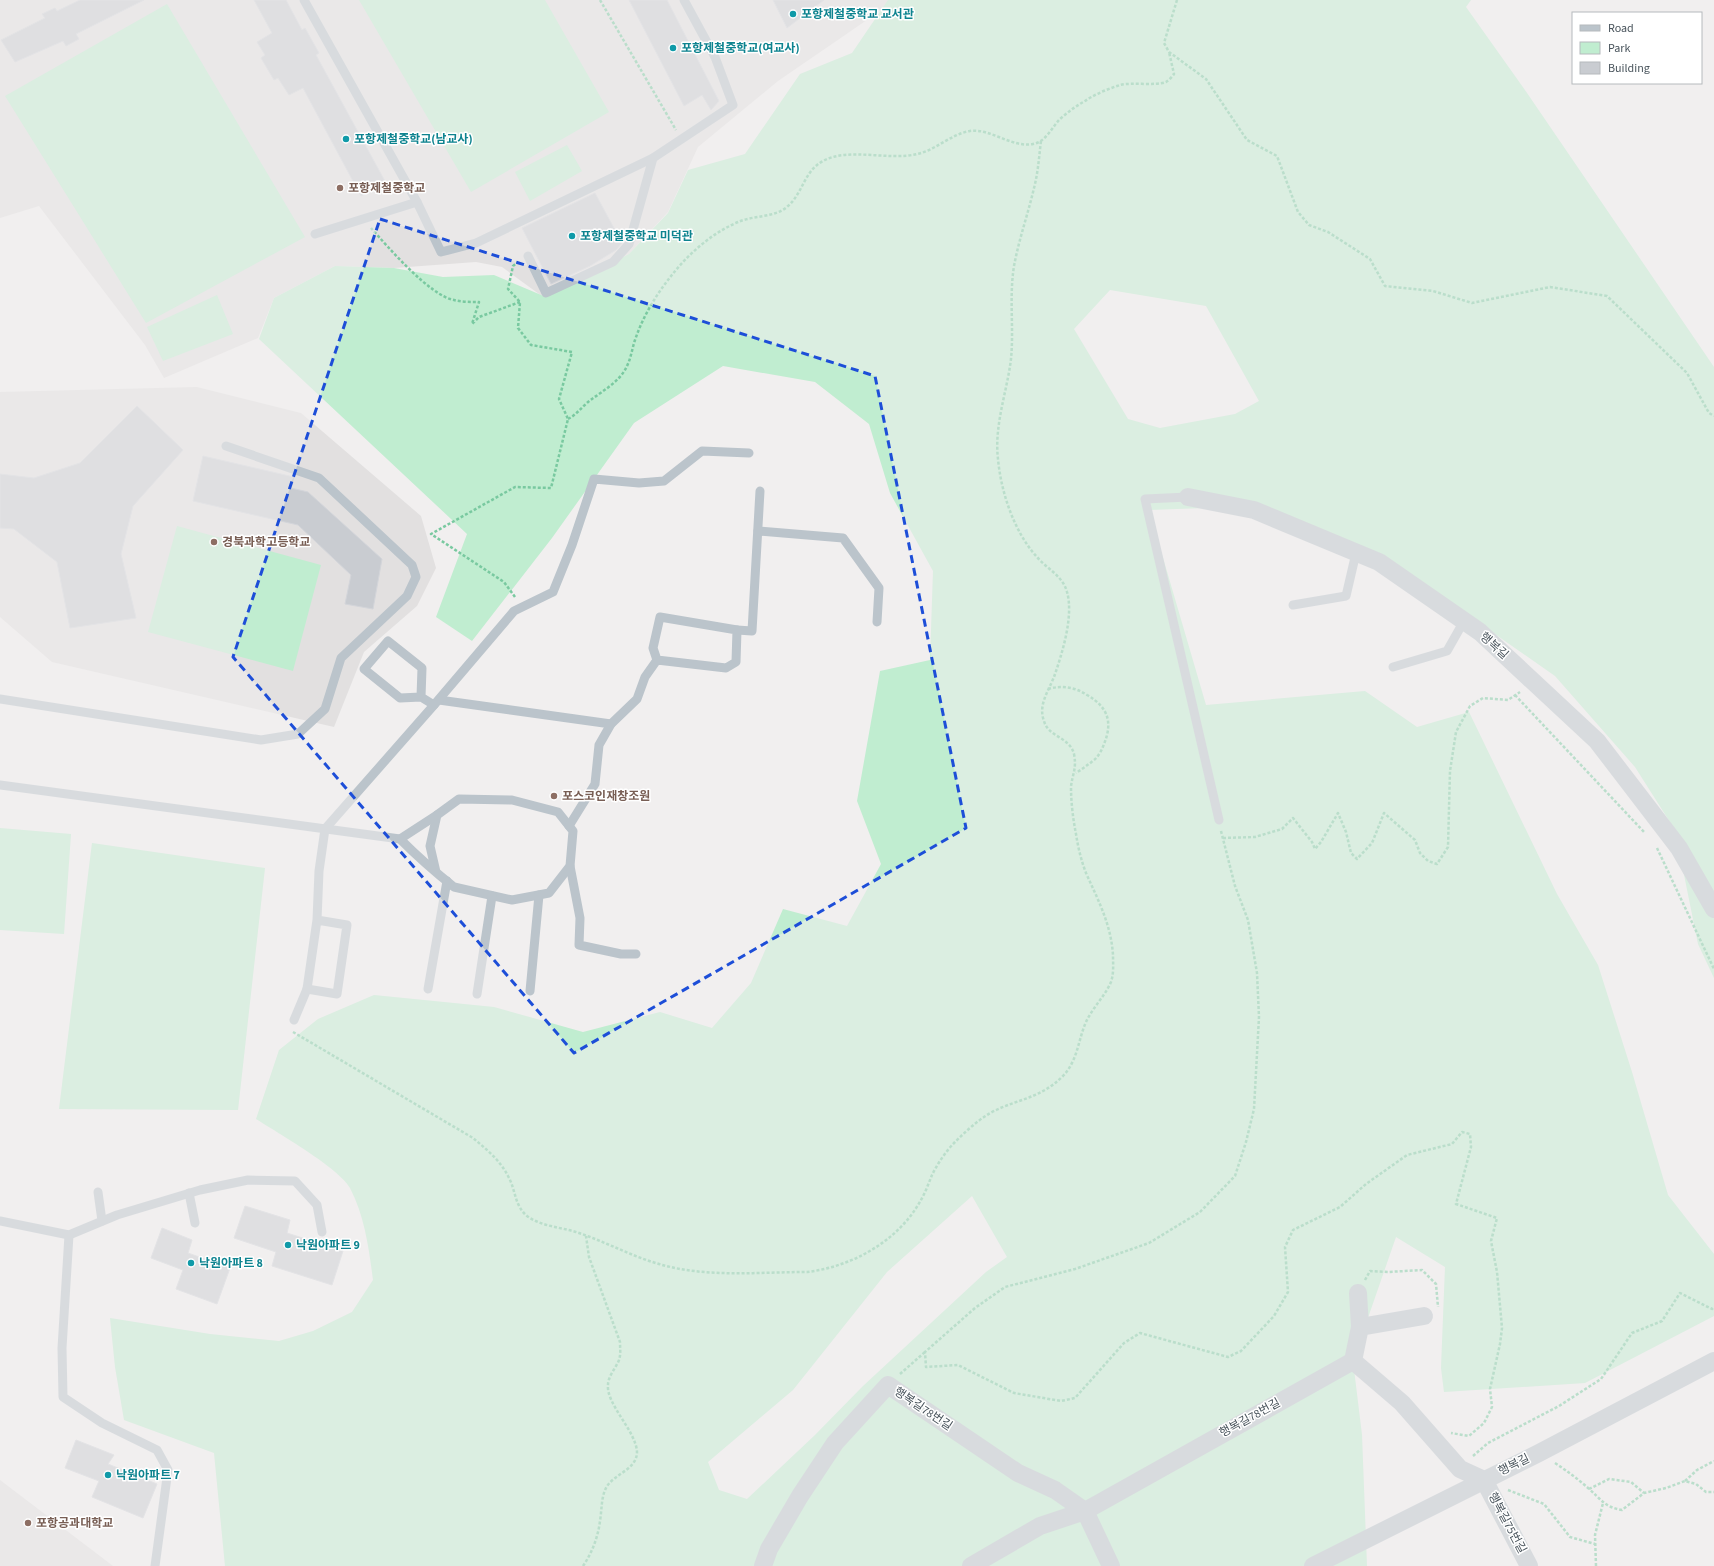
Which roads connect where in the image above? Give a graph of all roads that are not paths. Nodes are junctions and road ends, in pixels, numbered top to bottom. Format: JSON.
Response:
{"nodes":[{"id":1,"x":304,"y":0,"type":"edge"},
{"id":2,"x":684,"y":0,"type":"edge"},
{"id":3,"x":653,"y":158,"type":"junction"},
{"id":4,"x":417,"y":202,"type":"junction"},
{"id":5,"x":316,"y":234,"type":"dead end"},
{"id":6,"x":528,"y":256,"type":"road end"},
{"id":7,"x":226,"y":446,"type":"dead end"},
{"id":8,"x":750,"y":453,"type":"dead end"},
{"id":9,"x":760,"y":491,"type":"dead end"},
{"id":10,"x":1188,"y":497,"type":"joint"},
{"id":11,"x":758,"y":531,"type":"junction"},
{"id":12,"x":1356,"y":553,"type":"junction"},
{"id":13,"x":1293,"y":605,"type":"dead end"},
{"id":14,"x":1464,"y":621,"type":"junction"},
{"id":15,"x":877,"y":622,"type":"dead end"},
{"id":16,"x":737,"y":630,"type":"junction"},
{"id":17,"x":657,"y":660,"type":"junction"},
{"id":18,"x":1393,"y":668,"type":"dead end"},
{"id":19,"x":421,"y":697,"type":"junction"},
{"id":20,"x":0,"y":699,"type":"edge"},
{"id":21,"x":437,"y":702,"type":"junction"},
{"id":22,"x":611,"y":724,"type":"junction"},
{"id":23,"x":0,"y":785,"type":"edge"},
{"id":24,"x":437,"y":815,"type":"junction"},
{"id":25,"x":1219,"y":820,"type":"dead end"},
{"id":26,"x":569,"y":826,"type":"junction"},
{"id":27,"x":325,"y":829,"type":"junction"},
{"id":28,"x":400,"y":839,"type":"junction"},
{"id":29,"x":570,"y":866,"type":"junction"},
{"id":30,"x":436,"y":872,"type":"junction"},
{"id":31,"x":447,"y":881,"type":"junction"},
{"id":32,"x":539,"y":895,"type":"junction"},
{"id":33,"x":492,"y":896,"type":"junction"},
{"id":34,"x":1714,"y":909,"type":"edge"},
{"id":35,"x":317,"y":920,"type":"junction"},
{"id":36,"x":636,"y":954,"type":"dead end"},
{"id":37,"x":307,"y":989,"type":"junction"},
{"id":38,"x":428,"y":989,"type":"dead end"},
{"id":39,"x":530,"y":991,"type":"dead end"},
{"id":40,"x":477,"y":994,"type":"dead end"},
{"id":41,"x":294,"y":1020,"type":"road end"},
{"id":42,"x":98,"y":1192,"type":"dead end"},
{"id":43,"x":189,"y":1193,"type":"junction"},
{"id":44,"x":0,"y":1221,"type":"edge"},
{"id":45,"x":102,"y":1221,"type":"junction"},
{"id":46,"x":195,"y":1223,"type":"dead end"},
{"id":47,"x":322,"y":1232,"type":"dead end"},
{"id":48,"x":69,"y":1235,"type":"junction"},
{"id":49,"x":1358,"y":1293,"type":"road end"},
{"id":50,"x":1424,"y":1316,"type":"road end"},
{"id":51,"x":1360,"y":1327,"type":"junction"},
{"id":52,"x":1353,"y":1361,"type":"junction"},
{"id":53,"x":1714,"y":1361,"type":"edge"},
{"id":54,"x":1484,"y":1480,"type":"junction"},
{"id":55,"x":1085,"y":1511,"type":"junction"},
{"id":56,"x":155,"y":1566,"type":"edge"},
{"id":57,"x":763,"y":1566,"type":"edge"},
{"id":58,"x":970,"y":1566,"type":"edge"},
{"id":59,"x":1111,"y":1566,"type":"edge"},
{"id":60,"x":1313,"y":1566,"type":"edge"},
{"id":61,"x":1530,"y":1566,"type":"edge"}],
"edges":[{"from":1,"to":4,"type":"lane"},
{"from":2,"to":3,"type":"lane"},
{"from":3,"to":4,"type":"lane"},
{"from":3,"to":6,"type":"lane"},
{"from":4,"to":5,"type":"lane"},
{"from":7,"to":20,"type":"lane"},
{"from":8,"to":21,"type":"lane"},
{"from":9,"to":11,"type":"lane"},
{"from":10,"to":12,"type":"street","name":"행복길"},
{"from":10,"to":25,"type":"lane"},
{"from":11,"to":15,"type":"lane"},
{"from":11,"to":16,"type":"lane"},
{"from":12,"to":13,"type":"lane"},
{"from":12,"to":14,"type":"street","name":"행복길"},
{"from":14,"to":18,"type":"lane"},
{"from":14,"to":34,"type":"street","name":"행복길"},
{"from":16,"to":17,"type":"lane"},
{"from":16,"to":17,"type":"lane"},
{"from":17,"to":22,"type":"lane"},
{"from":19,"to":19,"type":"lane"},
{"from":19,"to":21,"type":"lane"},
{"from":21,"to":22,"type":"lane"},
{"from":21,"to":27,"type":"lane"},
{"from":22,"to":26,"type":"lane"},
{"from":23,"to":27,"type":"lane"},
{"from":24,"to":26,"type":"lane"},
{"from":24,"to":28,"type":"lane"},
{"from":24,"to":30,"type":"lane"},
{"from":26,"to":29,"type":"lane"},
{"from":27,"to":28,"type":"lane"},
{"from":27,"to":35,"type":"lane"},
{"from":28,"to":30,"type":"lane"},
{"from":29,"to":32,"type":"lane"},
{"from":29,"to":36,"type":"lane"},
{"from":30,"to":31,"type":"lane"},
{"from":31,"to":33,"type":"lane"},
{"from":31,"to":38,"type":"lane"},
{"from":32,"to":33,"type":"lane"},
{"from":32,"to":39,"type":"lane"},
{"from":33,"to":40,"type":"lane"},
{"from":35,"to":37,"type":"lane"},
{"from":35,"to":37,"type":"lane"},
{"from":37,"to":41,"type":"lane"},
{"from":42,"to":45,"type":"lane"},
{"from":43,"to":45,"type":"lane"},
{"from":43,"to":46,"type":"lane"},
{"from":43,"to":47,"type":"lane"},
{"from":44,"to":48,"type":"lane"},
{"from":45,"to":48,"type":"lane"},
{"from":48,"to":56,"type":"lane"},
{"from":49,"to":51,"type":"street"},
{"from":50,"to":51,"type":"street"},
{"from":51,"to":52,"type":"street"},
{"from":52,"to":54,"type":"street"},
{"from":52,"to":55,"type":"street","name":"행복길78번길"},
{"from":53,"to":54,"type":"street","name":"행복길"},
{"from":54,"to":60,"type":"street","name":"행복길"},
{"from":54,"to":61,"type":"street","name":"행복길75번길"},
{"from":55,"to":57,"type":"street","name":"행복길78번길"},
{"from":55,"to":58,"type":"street","name":"행복길78번길"},
{"from":55,"to":59,"type":"street"}]}
